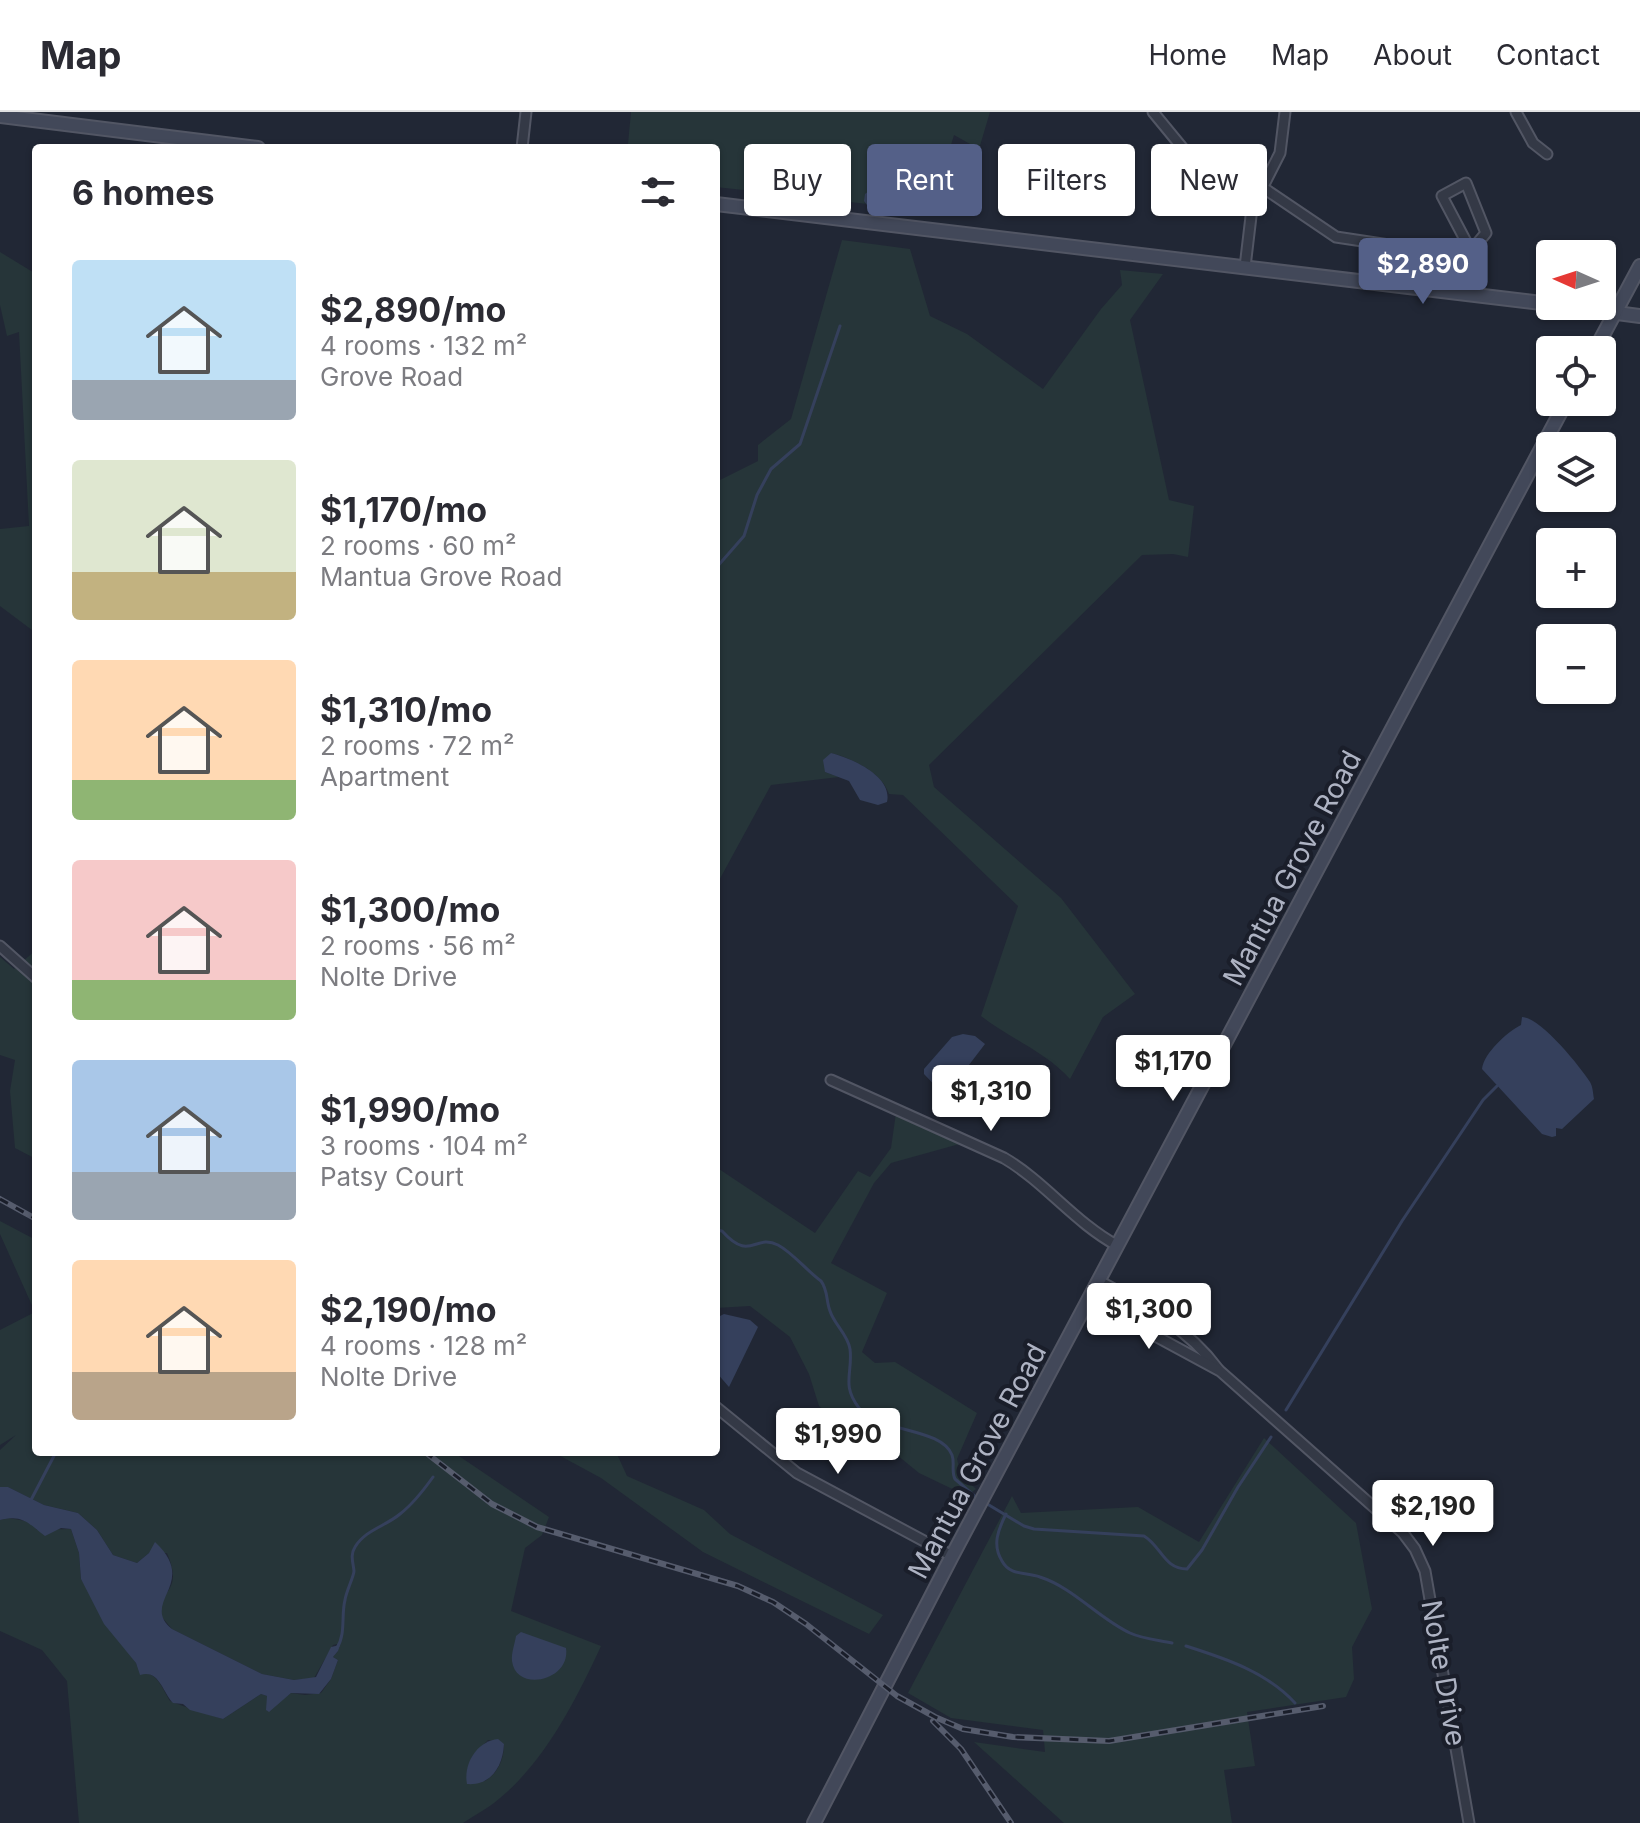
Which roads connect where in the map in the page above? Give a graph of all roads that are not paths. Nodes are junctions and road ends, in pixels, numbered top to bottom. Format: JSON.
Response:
{"nodes":[{"id":1,"x":526,"y":112,"type":"edge"},
{"id":2,"x":1153,"y":112,"type":"edge"},
{"id":3,"x":1285,"y":112,"type":"edge"},
{"id":4,"x":1516,"y":112,"type":"edge"},
{"id":5,"x":0,"y":116,"type":"edge"},
{"id":6,"x":226,"y":144,"type":"edge"},
{"id":7,"x":522,"y":144,"type":"edge"},
{"id":8,"x":1179,"y":144,"type":"edge"},
{"id":9,"x":1547,"y":154,"type":"dead end"},
{"id":10,"x":1267,"y":178,"type":"edge"},
{"id":11,"x":1267,"y":191,"type":"edge"},
{"id":12,"x":720,"y":204,"type":"edge"},
{"id":13,"x":1251,"y":216,"type":"edge"},
{"id":14,"x":1471,"y":251,"type":"junction"},
{"id":15,"x":1640,"y":266,"type":"edge"},
{"id":16,"x":1245,"y":267,"type":"junction"},
{"id":17,"x":1536,"y":302,"type":"edge"},
{"id":18,"x":1616,"y":310,"type":"edge"},
{"id":19,"x":1616,"y":312,"type":"edge"},
{"id":20,"x":1640,"y":316,"type":"edge"},
{"id":21,"x":1559,"y":416,"type":"edge"},
{"id":22,"x":0,"y":946,"type":"edge"},
{"id":23,"x":32,"y":974,"type":"edge"},
{"id":24,"x":831,"y":1080,"type":"dead end"},
{"id":25,"x":1118,"y":1246,"type":"junction"},
{"id":26,"x":1099,"y":1281,"type":"junction"},
{"id":27,"x":1085,"y":1309,"type":"junction"},
{"id":28,"x":1220,"y":1371,"type":"junction"},
{"id":29,"x":720,"y":1410,"type":"edge"},
{"id":30,"x":952,"y":1556,"type":"junction"},
{"id":31,"x":814,"y":1823,"type":"edge"},
{"id":32,"x":1469,"y":1823,"type":"edge"}],
"edges":[{"from":1,"to":7,"type":"street"},
{"from":2,"to":8,"type":"street"},
{"from":3,"to":10,"type":"street"},
{"from":4,"to":9,"type":"street"},
{"from":5,"to":6,"type":"main road"},
{"from":11,"to":14,"type":"street"},
{"from":12,"to":16,"type":"main road"},
{"from":13,"to":16,"type":"street"},
{"from":14,"to":14,"type":"street"},
{"from":15,"to":18,"type":"main road"},
{"from":16,"to":17,"type":"main road"},
{"from":19,"to":20,"type":"main road"},
{"from":21,"to":25,"type":"main road","name":"Mantua Grove Road"},
{"from":22,"to":23,"type":"street"},
{"from":24,"to":25,"type":"street"},
{"from":25,"to":26,"type":"main road","name":"Mantua Grove Road"},
{"from":26,"to":27,"type":"main road","name":"Mantua Grove Road"},
{"from":26,"to":28,"type":"street","name":"Nolte Drive"},
{"from":27,"to":28,"type":"street","name":"Nolte Drive"},
{"from":27,"to":30,"type":"main road","name":"Mantua Grove Road"},
{"from":28,"to":32,"type":"street","name":"Nolte Drive"},
{"from":29,"to":30,"type":"street"},
{"from":30,"to":31,"type":"main road","name":"Mantua Grove Road"}]}
